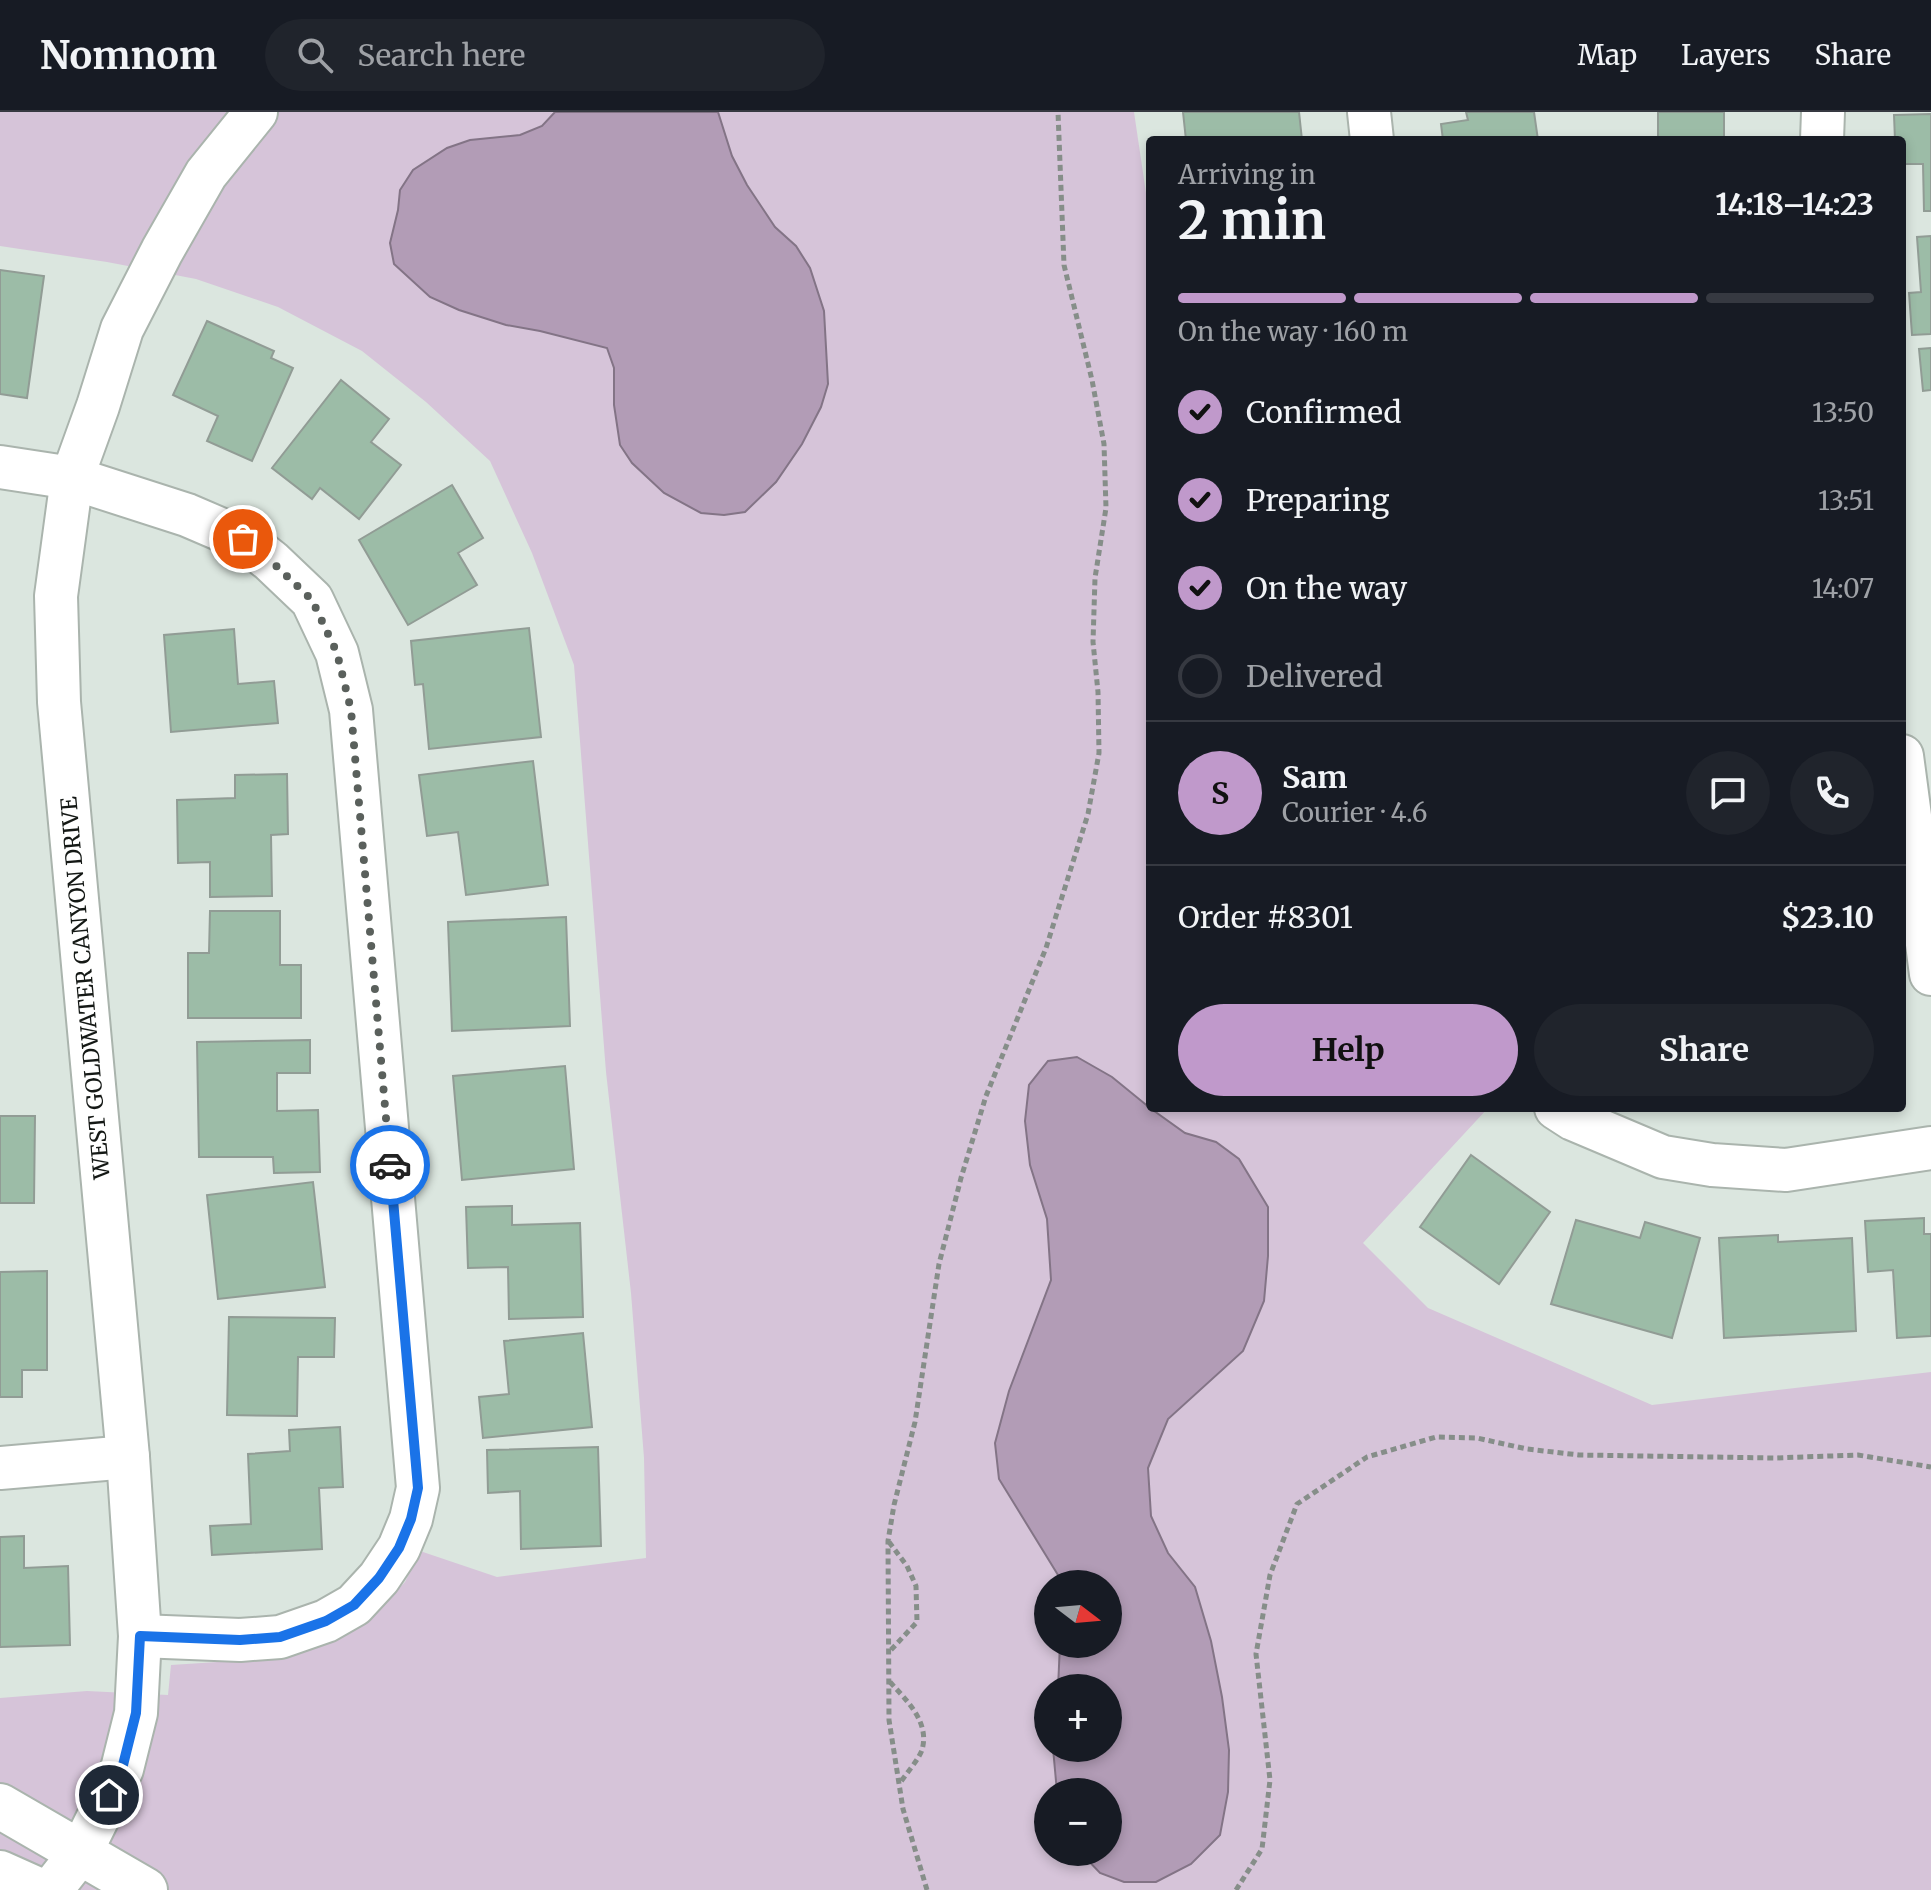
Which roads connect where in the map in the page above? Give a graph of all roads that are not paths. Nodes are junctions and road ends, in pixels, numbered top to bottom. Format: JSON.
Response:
{"nodes":[{"id":1,"x":256,"y":112,"type":"edge"},
{"id":2,"x":1369,"y":112,"type":"edge"},
{"id":3,"x":1823,"y":112,"type":"edge"},
{"id":4,"x":1372,"y":136,"type":"edge"},
{"id":5,"x":1822,"y":136,"type":"edge"},
{"id":6,"x":0,"y":467,"type":"edge"},
{"id":7,"x":72,"y":478,"type":"junction"},
{"id":8,"x":1906,"y":786,"type":"edge"},
{"id":9,"x":1931,"y":974,"type":"edge"},
{"id":10,"x":1564,"y":1114,"type":"edge"},
{"id":11,"x":1931,"y":1148,"type":"edge"},
{"id":12,"x":128,"y":1457,"type":"junction"},
{"id":13,"x":0,"y":1468,"type":"edge"},
{"id":14,"x":140,"y":1636,"type":"junction"},
{"id":15,"x":0,"y":1806,"type":"edge"},
{"id":16,"x":81,"y":1852,"type":"junction"},
{"id":17,"x":0,"y":1873,"type":"edge"},
{"id":18,"x":38,"y":1890,"type":"edge"},
{"id":19,"x":51,"y":1890,"type":"edge"},
{"id":20,"x":145,"y":1890,"type":"edge"}],
"edges":[{"from":1,"to":7,"type":"street","name":"WEST GOLDWATER CANYON DRIVE"},
{"from":2,"to":4,"type":"street"},
{"from":3,"to":5,"type":"street"},
{"from":6,"to":7,"type":"street"},
{"from":7,"to":12,"type":"street","name":"WEST GOLDWATER CANYON DRIVE"},
{"from":7,"to":14,"type":"street"},
{"from":8,"to":9,"type":"street"},
{"from":10,"to":11,"type":"street"},
{"from":12,"to":13,"type":"street"},
{"from":12,"to":14,"type":"street","name":"WEST GOLDWATER CANYON DRIVE"},
{"from":14,"to":16,"type":"street","name":"WEST GOLDWATER CANYON DRIVE"},
{"from":15,"to":16,"type":"street"},
{"from":16,"to":19,"type":"street","name":"WEST GOLDWATER CANYON DRIVE"},
{"from":16,"to":20,"type":"street"},
{"from":17,"to":18,"type":"street"}]}
